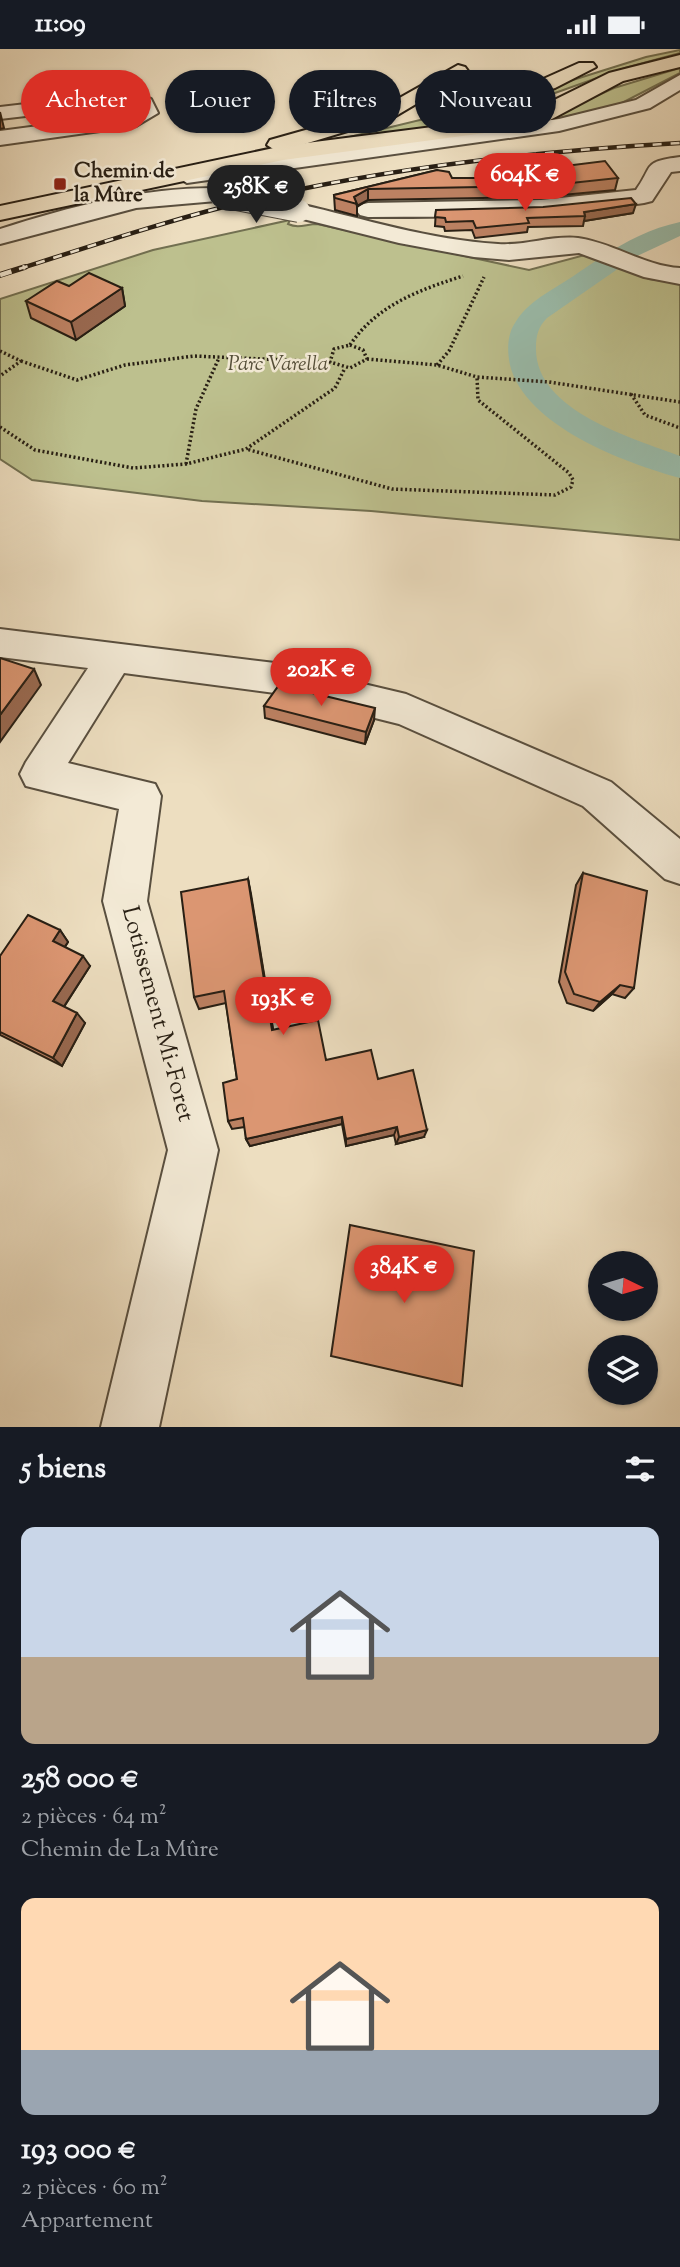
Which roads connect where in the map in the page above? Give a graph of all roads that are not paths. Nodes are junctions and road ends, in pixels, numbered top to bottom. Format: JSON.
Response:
{"nodes":[{"id":1,"x":661,"y":49,"type":"edge"},
{"id":2,"x":680,"y":61,"type":"edge"},
{"id":3,"x":616,"y":77,"type":"junction"},
{"id":4,"x":556,"y":80,"type":"edge"},
{"id":5,"x":680,"y":81,"type":"edge"},
{"id":6,"x":415,"y":95,"type":"edge"},
{"id":7,"x":556,"y":99,"type":"edge"},
{"id":8,"x":643,"y":104,"type":"junction"},
{"id":9,"x":680,"y":108,"type":"edge"},
{"id":10,"x":415,"y":109,"type":"edge"},
{"id":11,"x":0,"y":113,"type":"edge"},
{"id":12,"x":0,"y":138,"type":"edge"},
{"id":13,"x":278,"y":145,"type":"junction"},
{"id":14,"x":680,"y":164,"type":"edge"},
{"id":15,"x":163,"y":179,"type":"junction"},
{"id":16,"x":0,"y":206,"type":"edge"},
{"id":17,"x":0,"y":213,"type":"edge"},
{"id":18,"x":340,"y":221,"type":"junction"},
{"id":19,"x":0,"y":236,"type":"edge"},
{"id":20,"x":680,"y":276,"type":"edge"},
{"id":21,"x":0,"y":643,"type":"edge"},
{"id":22,"x":116,"y":656,"type":"junction"},
{"id":23,"x":680,"y":865,"type":"edge"},
{"id":24,"x":131,"y":1427,"type":"edge"}],
"edges":[{"from":1,"to":4,"type":"main road"},
{"from":2,"to":3,"type":"main road"},
{"from":3,"to":7,"type":"main road"},
{"from":3,"to":15,"type":"main road"},
{"from":5,"to":8,"type":"street"},
{"from":6,"to":13,"type":"main road"},
{"from":8,"to":9,"type":"street"},
{"from":8,"to":15,"type":"street"},
{"from":10,"to":13,"type":"main road"},
{"from":11,"to":12,"type":"street"},
{"from":13,"to":16,"type":"main road"},
{"from":14,"to":18,"type":"street"},
{"from":15,"to":17,"type":"main road"},
{"from":18,"to":19,"type":"street","bridge":true},
{"from":18,"to":20,"type":"street"},
{"from":21,"to":22,"type":"street"},
{"from":22,"to":23,"type":"street"},
{"from":22,"to":24,"type":"street","name":"Lotissement Mi-Foret"}]}
